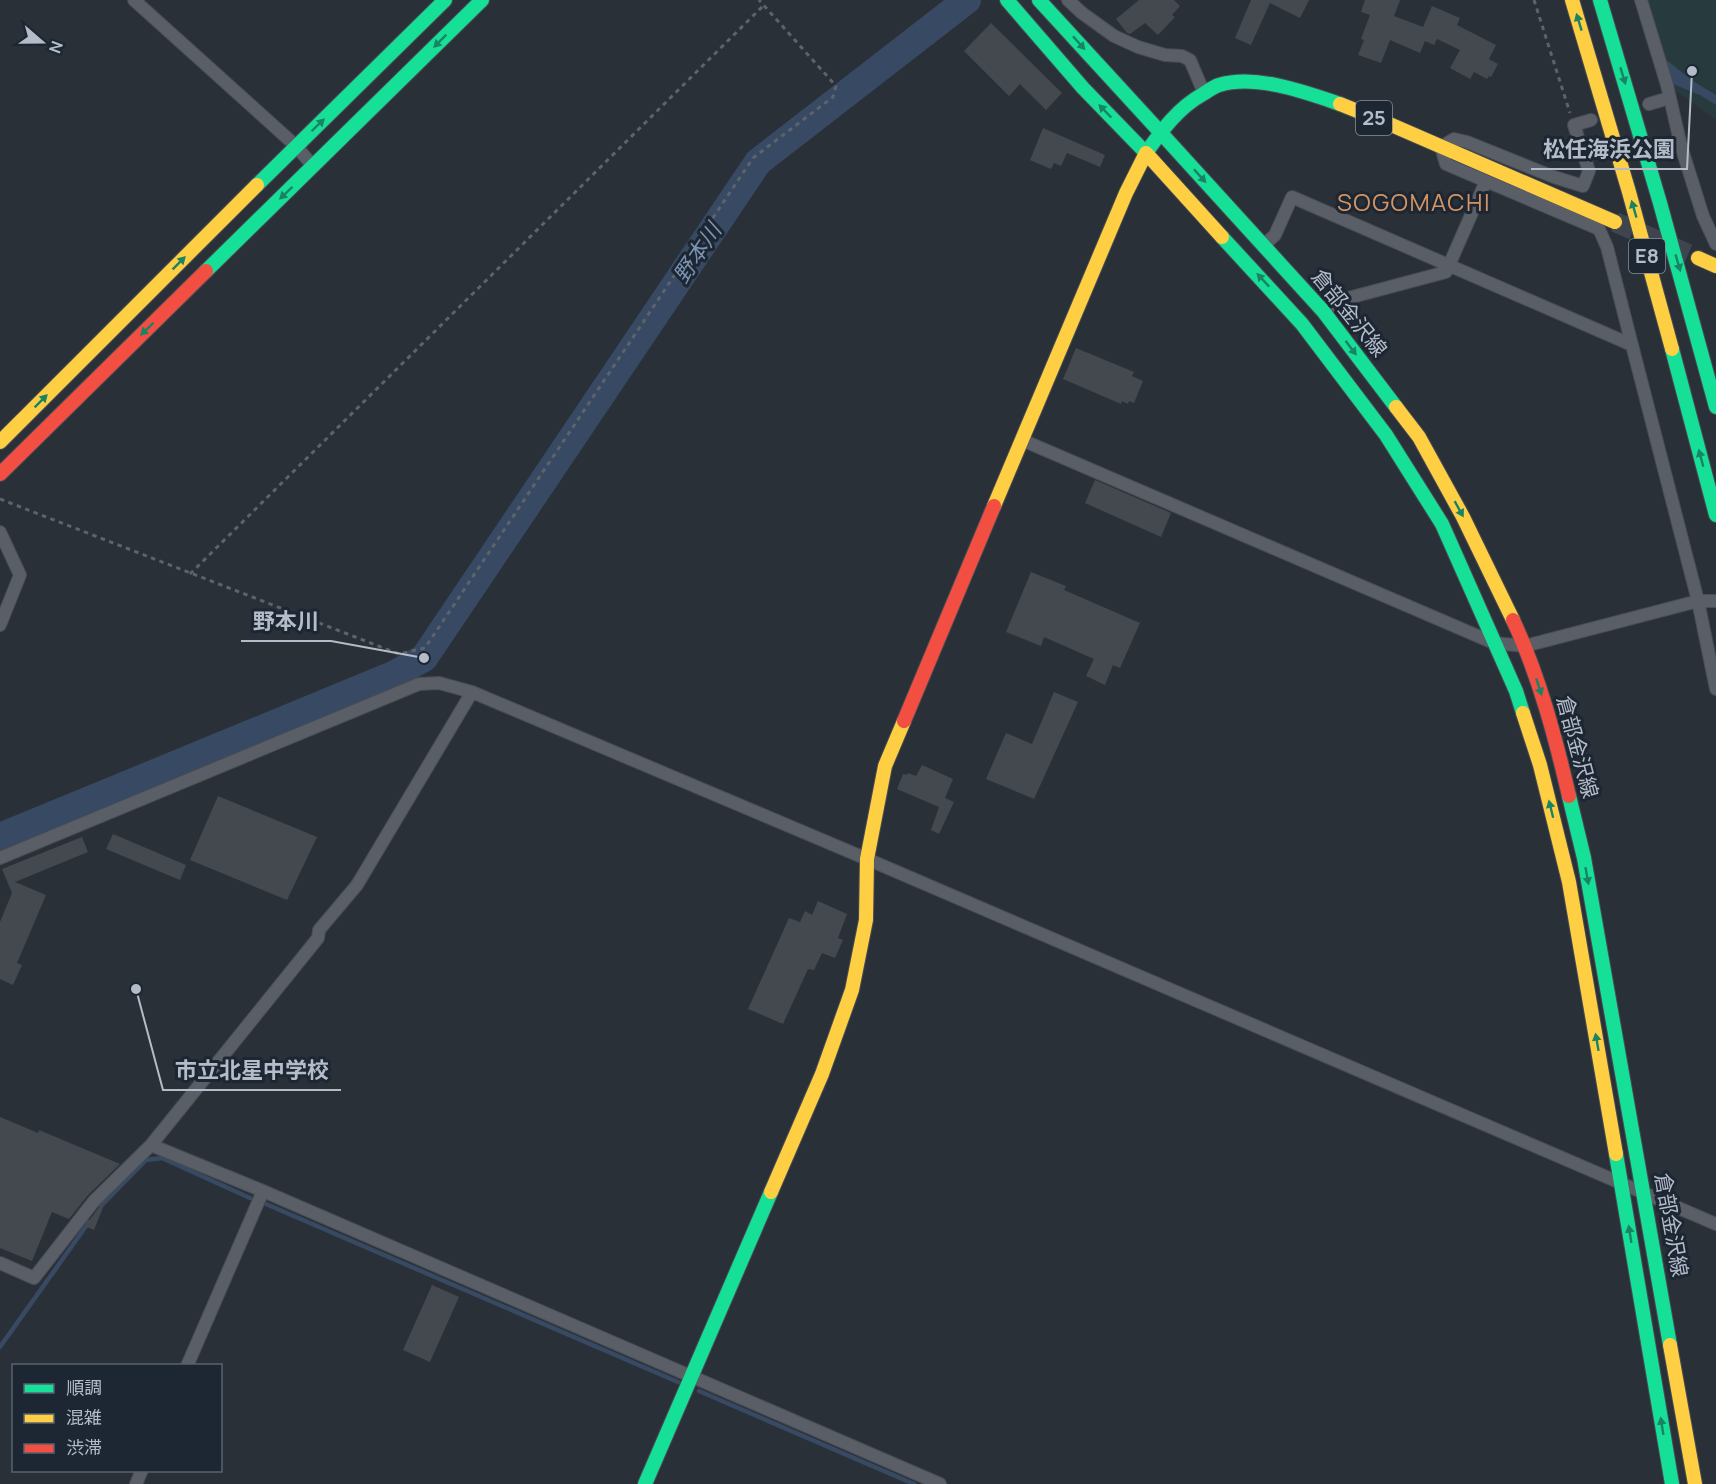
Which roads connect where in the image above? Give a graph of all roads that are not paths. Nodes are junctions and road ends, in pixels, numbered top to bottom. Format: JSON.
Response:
{"nodes":[{"id":1,"x":134,"y":0,"type":"edge"},
{"id":2,"x":445,"y":0,"type":"edge"},
{"id":3,"x":482,"y":0,"type":"edge"},
{"id":4,"x":1007,"y":0,"type":"edge"},
{"id":5,"x":1039,"y":0,"type":"edge"},
{"id":6,"x":1068,"y":0,"type":"edge"},
{"id":7,"x":1572,"y":0,"type":"edge"},
{"id":8,"x":1600,"y":0,"type":"edge"},
{"id":9,"x":1641,"y":0,"type":"edge"},
{"id":10,"x":1204,"y":93,"type":"junction"},
{"id":11,"x":1669,"y":98,"type":"junction"},
{"id":12,"x":1649,"y":104,"type":"dead end"},
{"id":13,"x":1591,"y":120,"type":"dead end"},
{"id":14,"x":1161,"y":133,"type":"junction"},
{"id":15,"x":296,"y":146,"type":"junction"},
{"id":16,"x":1441,"y":147,"type":"junction"},
{"id":17,"x":1146,"y":153,"type":"junction"},
{"id":18,"x":313,"y":166,"type":"junction"},
{"id":19,"x":1486,"y":181,"type":"junction"},
{"id":20,"x":1615,"y":222,"type":"tunnel mouth"},
{"id":21,"x":1716,"y":244,"type":"edge"},
{"id":22,"x":1264,"y":245,"type":"junction"},
{"id":23,"x":1698,"y":258,"type":"tunnel mouth"},
{"id":24,"x":1449,"y":266,"type":"junction"},
{"id":25,"x":1716,"y":266,"type":"edge"},
{"id":26,"x":1323,"y":311,"type":"junction"},
{"id":27,"x":1632,"y":345,"type":"junction"},
{"id":28,"x":1716,"y":407,"type":"edge"},
{"id":29,"x":1022,"y":440,"type":"junction"},
{"id":30,"x":0,"y":442,"type":"edge"},
{"id":31,"x":0,"y":474,"type":"edge"},
{"id":32,"x":1716,"y":515,"type":"edge"},
{"id":33,"x":0,"y":531,"type":"edge"},
{"id":34,"x":1698,"y":601,"type":"junction"},
{"id":35,"x":1716,"y":601,"type":"edge"},
{"id":36,"x":0,"y":625,"type":"edge"},
{"id":37,"x":1494,"y":643,"type":"junction"},
{"id":38,"x":1525,"y":646,"type":"junction"},
{"id":39,"x":1716,"y":689,"type":"edge"},
{"id":40,"x":472,"y":692,"type":"junction"},
{"id":41,"x":0,"y":858,"type":"edge"},
{"id":42,"x":867,"y":859,"type":"junction"},
{"id":43,"x":151,"y":1145,"type":"junction"},
{"id":44,"x":1621,"y":1182,"type":"junction"},
{"id":45,"x":263,"y":1191,"type":"junction"},
{"id":46,"x":1644,"y":1192,"type":"junction"},
{"id":47,"x":1716,"y":1224,"type":"edge"},
{"id":48,"x":0,"y":1263,"type":"edge"},
{"id":49,"x":188,"y":1364,"type":"edge"},
{"id":50,"x":692,"y":1376,"type":"junction"},
{"id":51,"x":645,"y":1484,"type":"edge"},
{"id":52,"x":940,"y":1484,"type":"edge"},
{"id":53,"x":1672,"y":1484,"type":"edge"},
{"id":54,"x":1695,"y":1484,"type":"edge"}],
"edges":[{"from":1,"to":15,"type":"street"},
{"from":15,"to":2,"type":"main road","one_way":true},
{"from":3,"to":18,"type":"main road","one_way":true},
{"from":17,"to":4,"type":"main road","name":"倉部金沢線","one_way":true},
{"from":5,"to":14,"type":"main road","name":"倉部金沢線","one_way":true},
{"from":6,"to":10,"type":"street"},
{"from":32,"to":7,"type":"main road","number":"E8","one_way":true},
{"from":8,"to":28,"type":"main road","number":"E8","one_way":true},
{"from":9,"to":11,"type":"street"},
{"from":10,"to":14,"type":"main road","number":"25"},
{"from":10,"to":16,"type":"main road","number":"25"},
{"from":11,"to":12,"type":"street"},
{"from":11,"to":21,"type":"street"},
{"from":13,"to":16,"type":"street"},
{"from":14,"to":17,"type":"main road","number":"25"},
{"from":14,"to":22,"type":"main road","name":"倉部金沢線","one_way":true},
{"from":15,"to":18,"type":"street"},
{"from":30,"to":15,"type":"main road","one_way":true},
{"from":16,"to":19,"type":"street"},
{"from":16,"to":20,"type":"main road","number":"25"},
{"from":17,"to":29,"type":"main road"},
{"from":37,"to":17,"type":"main road","name":"倉部金沢線","one_way":true},
{"from":18,"to":31,"type":"main road","one_way":true},
{"from":19,"to":24,"type":"street"},
{"from":19,"to":27,"type":"street"},
{"from":22,"to":24,"type":"street"},
{"from":22,"to":26,"type":"main road","name":"倉部金沢線"},
{"from":23,"to":25,"type":"main road"},
{"from":24,"to":26,"type":"street"},
{"from":24,"to":27,"type":"street"},
{"from":26,"to":38,"type":"main road","name":"倉部金沢線","one_way":true},
{"from":27,"to":34,"type":"street"},
{"from":29,"to":37,"type":"street"},
{"from":29,"to":42,"type":"main road"},
{"from":33,"to":36,"type":"street"},
{"from":34,"to":35,"type":"street"},
{"from":34,"to":38,"type":"street"},
{"from":34,"to":39,"type":"street"},
{"from":37,"to":38,"type":"street"},
{"from":44,"to":37,"type":"main road","name":"倉部金沢線","one_way":true},
{"from":38,"to":46,"type":"main road","name":"倉部金沢線","one_way":true},
{"from":40,"to":41,"type":"street"},
{"from":40,"to":42,"type":"street"},
{"from":40,"to":43,"type":"street"},
{"from":42,"to":44,"type":"street"},
{"from":42,"to":50,"type":"main road"},
{"from":43,"to":45,"type":"street"},
{"from":43,"to":48,"type":"street"},
{"from":44,"to":46,"type":"street"},
{"from":53,"to":44,"type":"main road","name":"倉部金沢線","one_way":true},
{"from":45,"to":49,"type":"street"},
{"from":45,"to":50,"type":"street"},
{"from":46,"to":47,"type":"street"},
{"from":46,"to":54,"type":"main road","name":"倉部金沢線"},
{"from":50,"to":51,"type":"main road"},
{"from":50,"to":52,"type":"street"}]}
